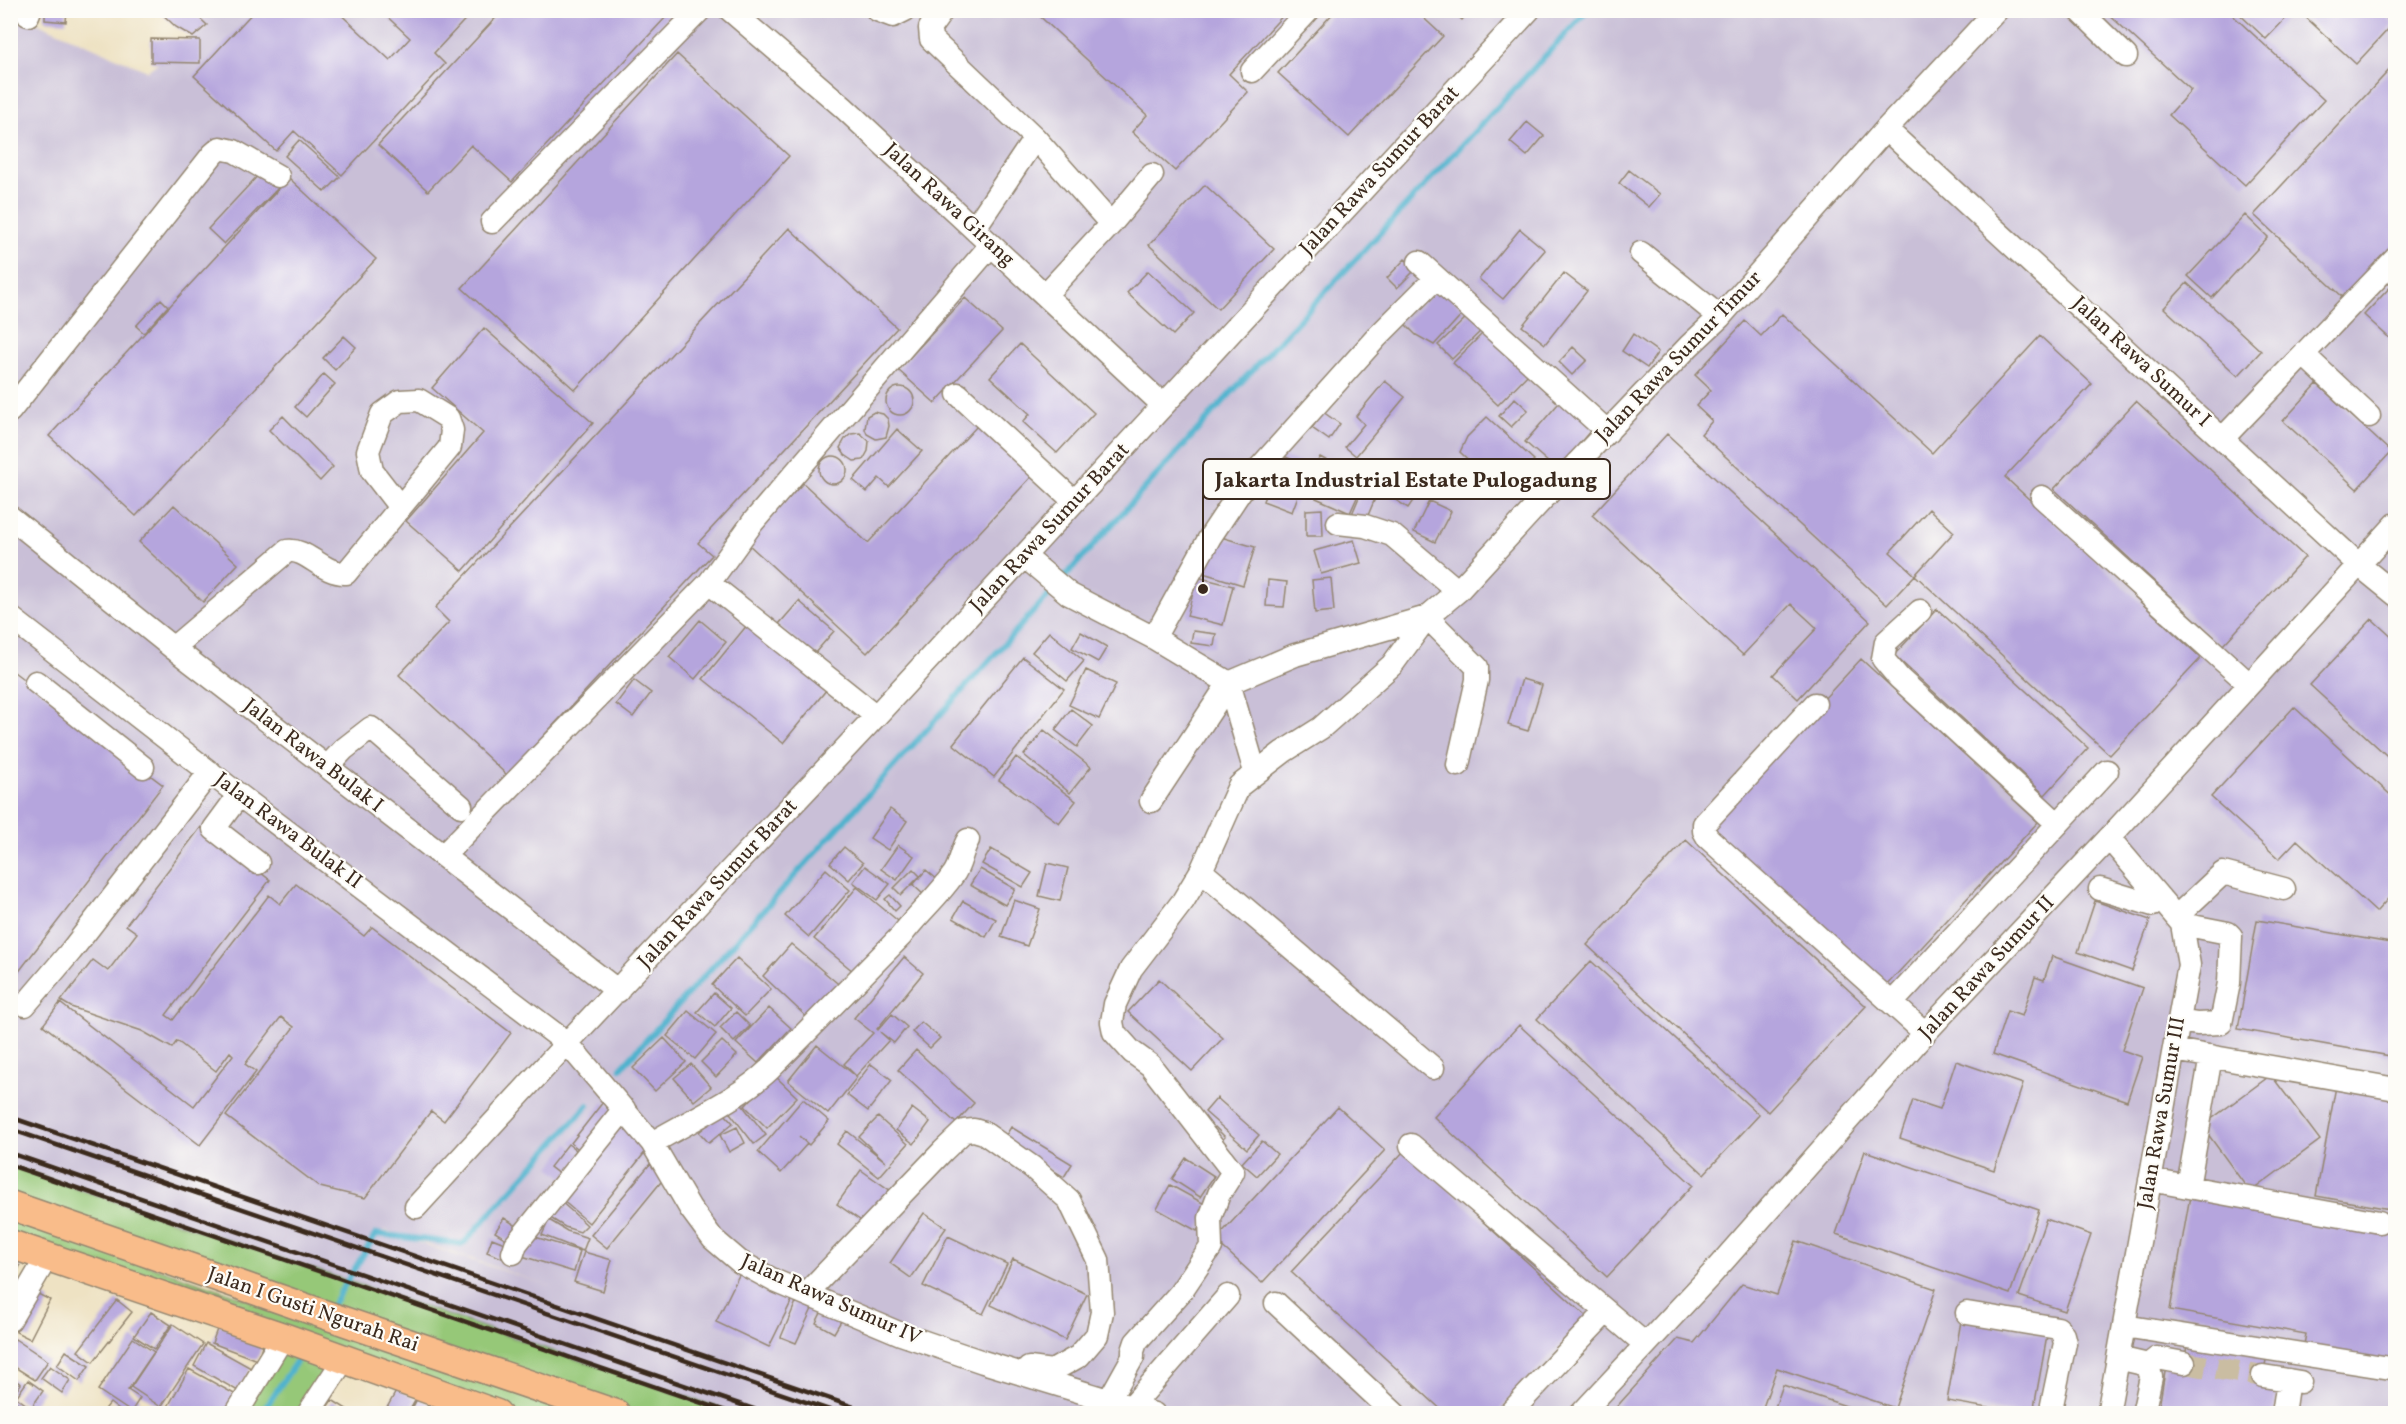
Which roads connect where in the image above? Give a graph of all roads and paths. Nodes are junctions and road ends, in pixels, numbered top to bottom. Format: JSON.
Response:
{"nodes":[{"id":1,"x":700,"y":10,"type":"edge"},
{"id":2,"x":730,"y":10,"type":"edge"},
{"id":3,"x":878,"y":10,"type":"edge"},
{"id":4,"x":905,"y":10,"type":"edge"},
{"id":5,"x":943,"y":10,"type":"edge"},
{"id":6,"x":1309,"y":10,"type":"edge"},
{"id":7,"x":1529,"y":10,"type":"edge"},
{"id":8,"x":1997,"y":10,"type":"edge"},
{"id":9,"x":2079,"y":10,"type":"edge"},
{"id":10,"x":2126,"y":56,"type":"dead end"},
{"id":11,"x":1252,"y":71,"type":"dead end"},
{"id":12,"x":1887,"y":129,"type":"junction"},
{"id":13,"x":1035,"y":138,"type":"junction"},
{"id":14,"x":1152,"y":175,"type":"dead end"},
{"id":15,"x":278,"y":176,"type":"dead end"},
{"id":16,"x":492,"y":222,"type":"dead end"},
{"id":17,"x":1111,"y":224,"type":"junction"},
{"id":18,"x":974,"y":229,"type":"junction"},
{"id":19,"x":992,"y":245,"type":"junction"},
{"id":20,"x":1641,"y":253,"type":"dead end"},
{"id":21,"x":2396,"y":258,"type":"edge"},
{"id":22,"x":1419,"y":262,"type":"dead end"},
{"id":23,"x":1436,"y":278,"type":"junction"},
{"id":24,"x":1045,"y":295,"type":"junction"},
{"id":25,"x":1720,"y":317,"type":"junction"},
{"id":26,"x":2304,"y":354,"type":"junction"},
{"id":27,"x":958,"y":394,"type":"dead end"},
{"id":28,"x":1163,"y":405,"type":"junction"},
{"id":29,"x":10,"y":411,"type":"edge"},
{"id":30,"x":2369,"y":416,"type":"dead end"},
{"id":31,"x":1608,"y":432,"type":"junction"},
{"id":32,"x":2223,"y":438,"type":"junction"},
{"id":33,"x":2042,"y":497,"type":"dead end"},
{"id":34,"x":1074,"y":501,"type":"junction"},
{"id":35,"x":399,"y":507,"type":"junction"},
{"id":36,"x":10,"y":517,"type":"edge"},
{"id":37,"x":1338,"y":523,"type":"dead end"},
{"id":38,"x":2396,"y":524,"type":"edge"},
{"id":39,"x":1024,"y":556,"type":"junction"},
{"id":40,"x":2359,"y":565,"type":"junction"},
{"id":41,"x":709,"y":583,"type":"junction"},
{"id":42,"x":1458,"y":591,"type":"junction"},
{"id":43,"x":2396,"y":595,"type":"edge"},
{"id":44,"x":1920,"y":611,"type":"dead end"},
{"id":45,"x":10,"y":617,"type":"edge"},
{"id":46,"x":1427,"y":617,"type":"junction"},
{"id":47,"x":1154,"y":638,"type":"junction"},
{"id":48,"x":173,"y":648,"type":"junction"},
{"id":49,"x":72,"y":666,"type":"junction"},
{"id":50,"x":1229,"y":683,"type":"junction"},
{"id":51,"x":2249,"y":684,"type":"junction"},
{"id":52,"x":1815,"y":704,"type":"dead end"},
{"id":53,"x":876,"y":716,"type":"junction"},
{"id":54,"x":1458,"y":765,"type":"dead end"},
{"id":55,"x":143,"y":767,"type":"dead end"},
{"id":56,"x":327,"y":767,"type":"junction"},
{"id":57,"x":2107,"y":771,"type":"dead end"},
{"id":58,"x":210,"y":772,"type":"junction"},
{"id":59,"x":1256,"y":772,"type":"junction"},
{"id":60,"x":239,"y":795,"type":"junction"},
{"id":61,"x":1151,"y":801,"type":"dead end"},
{"id":62,"x":461,"y":806,"type":"dead end"},
{"id":63,"x":2058,"y":824,"type":"junction"},
{"id":64,"x":2109,"y":838,"type":"junction"},
{"id":65,"x":968,"y":840,"type":"dead end"},
{"id":66,"x":443,"y":856,"type":"junction"},
{"id":67,"x":258,"y":863,"type":"dead end"},
{"id":68,"x":1201,"y":871,"type":"junction"},
{"id":69,"x":2100,"y":889,"type":"dead end"},
{"id":70,"x":2284,"y":889,"type":"dead end"},
{"id":71,"x":2160,"y":898,"type":"junction"},
{"id":72,"x":2179,"y":920,"type":"junction"},
{"id":73,"x":618,"y":991,"type":"junction"},
{"id":74,"x":1892,"y":1004,"type":"junction"},
{"id":75,"x":25,"y":1005,"type":"dead end"},
{"id":76,"x":2179,"y":1021,"type":"junction"},
{"id":77,"x":1925,"y":1033,"type":"junction"},
{"id":78,"x":567,"y":1043,"type":"junction"},
{"id":79,"x":2174,"y":1050,"type":"junction"},
{"id":80,"x":2211,"y":1056,"type":"junction"},
{"id":81,"x":1433,"y":1068,"type":"dead end"},
{"id":82,"x":2396,"y":1089,"type":"edge"},
{"id":83,"x":624,"y":1109,"type":"junction"},
{"id":84,"x":652,"y":1143,"type":"junction"},
{"id":85,"x":1411,"y":1145,"type":"dead end"},
{"id":86,"x":2150,"y":1180,"type":"junction"},
{"id":87,"x":2188,"y":1187,"type":"junction"},
{"id":88,"x":10,"y":1205,"type":"edge"},
{"id":89,"x":417,"y":1207,"type":"dead end"},
{"id":90,"x":10,"y":1218,"type":"edge"},
{"id":91,"x":2379,"y":1222,"type":"dead end"},
{"id":92,"x":10,"y":1244,"type":"edge"},
{"id":93,"x":513,"y":1253,"type":"dead end"},
{"id":94,"x":47,"y":1257,"type":"junction"},
{"id":95,"x":806,"y":1294,"type":"junction"},
{"id":96,"x":1228,"y":1296,"type":"dead end"},
{"id":97,"x":1276,"y":1303,"type":"dead end"},
{"id":98,"x":1606,"y":1312,"type":"junction"},
{"id":99,"x":1967,"y":1313,"type":"dead end"},
{"id":100,"x":10,"y":1320,"type":"edge"},
{"id":101,"x":2124,"y":1326,"type":"junction"},
{"id":102,"x":298,"y":1327,"type":"junction"},
{"id":103,"x":342,"y":1343,"type":"junction"},
{"id":104,"x":1645,"y":1344,"type":"junction"},
{"id":105,"x":1133,"y":1357,"type":"junction"},
{"id":106,"x":2118,"y":1358,"type":"junction"},
{"id":107,"x":983,"y":1362,"type":"junction"},
{"id":108,"x":2184,"y":1363,"type":"tunnel mouth"},
{"id":109,"x":2148,"y":1365,"type":"junction"},
{"id":110,"x":2396,"y":1370,"type":"edge"},
{"id":111,"x":2263,"y":1376,"type":"tunnel mouth"},
{"id":112,"x":1157,"y":1377,"type":"junction"},
{"id":113,"x":1132,"y":1406,"type":"junction"},
{"id":114,"x":1107,"y":1407,"type":"edge"},
{"id":115,"x":236,"y":1413,"type":"edge"},
{"id":116,"x":308,"y":1413,"type":"edge"},
{"id":117,"x":497,"y":1413,"type":"edge"},
{"id":118,"x":575,"y":1413,"type":"edge"},
{"id":119,"x":616,"y":1413,"type":"edge"},
{"id":120,"x":651,"y":1413,"type":"edge"},
{"id":121,"x":660,"y":1413,"type":"edge"},
{"id":122,"x":1154,"y":1413,"type":"edge"},
{"id":123,"x":1395,"y":1413,"type":"edge"},
{"id":124,"x":1509,"y":1413,"type":"edge"},
{"id":125,"x":1581,"y":1413,"type":"edge"},
{"id":126,"x":2050,"y":1413,"type":"edge"},
{"id":127,"x":2108,"y":1413,"type":"edge"},
{"id":128,"x":2143,"y":1413,"type":"edge"},
{"id":129,"x":2283,"y":1413,"type":"edge"}],
"edges":[{"from":1,"to":16,"type":"street"},
{"from":2,"to":18,"type":"street","name":"Jalan Rawa Girang"},
{"from":3,"to":4,"type":"street"},
{"from":5,"to":13,"type":"street"},
{"from":6,"to":11,"type":"street"},
{"from":7,"to":28,"type":"street","name":"Jalan Rawa Sumur Barat"},
{"from":8,"to":12,"type":"street","name":"Jalan Rawa Sumur Timur"},
{"from":9,"to":10,"type":"street"},
{"from":12,"to":25,"type":"street","name":"Jalan Rawa Sumur Timur"},
{"from":12,"to":32,"type":"street","name":"Jalan Rawa Sumur I"},
{"from":13,"to":17,"type":"street"},
{"from":13,"to":18,"type":"street"},
{"from":14,"to":17,"type":"street"},
{"from":15,"to":29,"type":"street"},
{"from":17,"to":24,"type":"street"},
{"from":18,"to":19,"type":"street","name":"Jalan Rawa Girang"},
{"from":19,"to":24,"type":"street","name":"Jalan Rawa Girang"},
{"from":19,"to":41,"type":"street"},
{"from":20,"to":25,"type":"street"},
{"from":21,"to":26,"type":"street"},
{"from":22,"to":23,"type":"street"},
{"from":23,"to":31,"type":"street"},
{"from":23,"to":47,"type":"street"},
{"from":24,"to":28,"type":"street","name":"Jalan Rawa Girang"},
{"from":25,"to":31,"type":"street","name":"Jalan Rawa Sumur Timur"},
{"from":26,"to":30,"type":"street"},
{"from":26,"to":32,"type":"street"},
{"from":27,"to":34,"type":"street"},
{"from":28,"to":34,"type":"street","name":"Jalan Rawa Sumur Barat"},
{"from":31,"to":42,"type":"street","name":"Jalan Rawa Sumur Timur"},
{"from":32,"to":40,"type":"street","name":"Jalan Rawa Sumur I"},
{"from":33,"to":51,"type":"street"},
{"from":34,"to":39,"type":"street","name":"Jalan Rawa Sumur Barat"},
{"from":35,"to":35,"type":"street"},
{"from":35,"to":48,"type":"street"},
{"from":36,"to":48,"type":"street","name":"Jalan Rawa Bulak I"},
{"from":37,"to":42,"type":"street"},
{"from":38,"to":40,"type":"street","name":"Jalan Rawa Sumur II"},
{"from":39,"to":47,"type":"street"},
{"from":39,"to":53,"type":"street","name":"Jalan Rawa Sumur Barat"},
{"from":40,"to":43,"type":"street","name":"Jalan Rawa Sumur I"},
{"from":40,"to":51,"type":"street","name":"Jalan Rawa Sumur II"},
{"from":41,"to":53,"type":"street"},
{"from":41,"to":66,"type":"street"},
{"from":42,"to":46,"type":"street","name":"Jalan Rawa Sumur Timur"},
{"from":44,"to":63,"type":"street"},
{"from":45,"to":49,"type":"street","name":"Jalan Rawa Bulak II"},
{"from":46,"to":50,"type":"street"},
{"from":46,"to":54,"type":"street"},
{"from":46,"to":59,"type":"street","name":"Jalan Rawa Sumur Timur"},
{"from":47,"to":50,"type":"street"},
{"from":48,"to":56,"type":"street","name":"Jalan Rawa Bulak I"},
{"from":49,"to":55,"type":"street"},
{"from":49,"to":58,"type":"street","name":"Jalan Rawa Bulak II"},
{"from":50,"to":59,"type":"street"},
{"from":50,"to":61,"type":"street"},
{"from":51,"to":64,"type":"street","name":"Jalan Rawa Sumur II"},
{"from":52,"to":74,"type":"street"},
{"from":53,"to":73,"type":"street","name":"Jalan Rawa Sumur Barat"},
{"from":56,"to":62,"type":"street"},
{"from":56,"to":66,"type":"street","name":"Jalan Rawa Bulak I"},
{"from":57,"to":63,"type":"street"},
{"from":58,"to":60,"type":"street","name":"Jalan Rawa Bulak II"},
{"from":58,"to":75,"type":"street"},
{"from":59,"to":68,"type":"street","name":"Jalan Rawa Sumur Timur"},
{"from":60,"to":67,"type":"street"},
{"from":60,"to":78,"type":"street","name":"Jalan Rawa Bulak II"},
{"from":63,"to":74,"type":"street"},
{"from":64,"to":71,"type":"street"},
{"from":64,"to":77,"type":"street","name":"Jalan Rawa Sumur II"},
{"from":65,"to":84,"type":"street"},
{"from":66,"to":73,"type":"street","name":"Jalan Rawa Bulak I"},
{"from":68,"to":81,"type":"street"},
{"from":68,"to":105,"type":"street","name":"Jalan Rawa Sumur Timur"},
{"from":69,"to":71,"type":"street"},
{"from":70,"to":72,"type":"street"},
{"from":71,"to":72,"type":"street"},
{"from":72,"to":76,"type":"street","name":"Jalan Rawa Sumur III"},
{"from":72,"to":76,"type":"street"},
{"from":73,"to":78,"type":"street","name":"Jalan Rawa Sumur Barat"},
{"from":74,"to":77,"type":"street"},
{"from":76,"to":79,"type":"street","name":"Jalan Rawa Sumur III"},
{"from":77,"to":104,"type":"street","name":"Jalan Rawa Sumur II"},
{"from":78,"to":83,"type":"street","name":"Jalan Rawa Sumur IV"},
{"from":78,"to":89,"type":"street","name":"Jalan Rawa Sumur Barat"},
{"from":79,"to":80,"type":"street"},
{"from":79,"to":86,"type":"street","name":"Jalan Rawa Sumur III"},
{"from":80,"to":82,"type":"street"},
{"from":80,"to":87,"type":"street"},
{"from":83,"to":84,"type":"street","name":"Jalan Rawa Sumur IV"},
{"from":83,"to":93,"type":"street"},
{"from":84,"to":95,"type":"street","name":"Jalan Rawa Sumur IV"},
{"from":85,"to":98,"type":"street"},
{"from":86,"to":87,"type":"street"},
{"from":86,"to":101,"type":"street","name":"Jalan Rawa Sumur III"},
{"from":87,"to":91,"type":"street"},
{"from":88,"to":102,"type":"main road","name":"Jalan I Gusti Ngurah Rai"},
{"from":90,"to":102,"type":"street"},
{"from":92,"to":94,"type":"main road","name":"Jalan I Gusti Ngurah Rai"},
{"from":94,"to":100,"type":"street"},
{"from":94,"to":102,"type":"main road","name":"Jalan I Gusti Ngurah Rai"},
{"from":95,"to":107,"type":"street","name":"Jalan Rawa Sumur IV"},
{"from":95,"to":107,"type":"street"},
{"from":96,"to":112,"type":"street"},
{"from":97,"to":123,"type":"street"},
{"from":98,"to":104,"type":"street"},
{"from":98,"to":124,"type":"street"},
{"from":99,"to":126,"type":"street"},
{"from":101,"to":106,"type":"street","name":"Jalan Rawa Sumur III"},
{"from":101,"to":110,"type":"street"},
{"from":102,"to":103,"type":"main road","name":"Jalan I Gusti Ngurah Rai"},
{"from":102,"to":103,"type":"main road","name":"Jalan I Gusti Ngurah Rai"},
{"from":102,"to":115,"type":"street"},
{"from":103,"to":116,"type":"street"},
{"from":103,"to":117,"type":"main road","name":"Jalan I Gusti Ngurah Rai"},
{"from":103,"to":118,"type":"street"},
{"from":103,"to":119,"type":"main road","name":"Jalan I Gusti Ngurah Rai"},
{"from":104,"to":125,"type":"street","name":"Jalan Rawa Sumur II"},
{"from":105,"to":112,"type":"street"},
{"from":105,"to":114,"type":"street"},
{"from":106,"to":109,"type":"street"},
{"from":106,"to":127,"type":"street","name":"Jalan Rawa Sumur III"},
{"from":107,"to":114,"type":"street","name":"Jalan Rawa Sumur IV"},
{"from":108,"to":109,"type":"street"},
{"from":109,"to":128,"type":"street"},
{"from":111,"to":129,"type":"street"},
{"from":112,"to":113,"type":"street"},
{"from":113,"to":114,"type":"street","name":"Jalan Rawa Sumur IV"},
{"from":113,"to":122,"type":"street","name":"Jalan Rawa Sumur IV"},
{"from":120,"to":121,"type":"path"}]}
